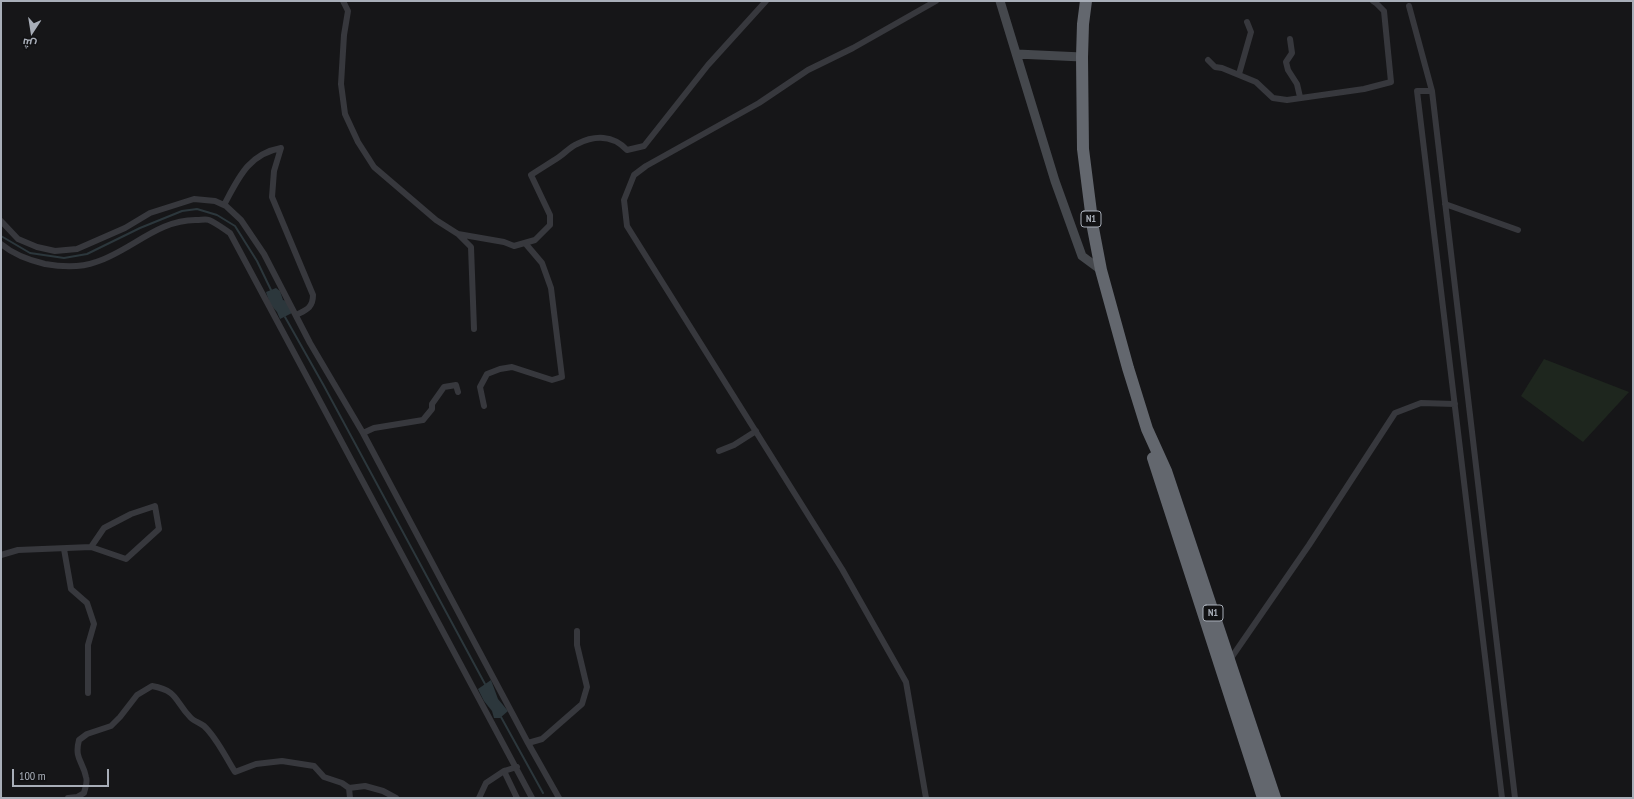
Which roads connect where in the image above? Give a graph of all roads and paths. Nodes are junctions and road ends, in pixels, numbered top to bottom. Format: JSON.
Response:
{"nodes":[{"id":1,"x":343,"y":1,"type":"edge"},
{"id":2,"x":766,"y":1,"type":"edge"},
{"id":3,"x":936,"y":1,"type":"edge"},
{"id":4,"x":1000,"y":1,"type":"edge"},
{"id":5,"x":1086,"y":1,"type":"edge"},
{"id":6,"x":1373,"y":1,"type":"edge"},
{"id":7,"x":1409,"y":6,"type":"dead end"},
{"id":8,"x":1247,"y":22,"type":"dead end"},
{"id":9,"x":1290,"y":39,"type":"dead end"},
{"id":10,"x":1016,"y":54,"type":"junction"},
{"id":11,"x":1082,"y":57,"type":"junction"},
{"id":12,"x":1208,"y":60,"type":"dead end"},
{"id":13,"x":1239,"y":74,"type":"junction"},
{"id":14,"x":1432,"y":90,"type":"junction"},
{"id":15,"x":1300,"y":97,"type":"junction"},
{"id":16,"x":1445,"y":204,"type":"junction"},
{"id":17,"x":224,"y":205,"type":"junction"},
{"id":18,"x":1,"y":221,"type":"edge"},
{"id":19,"x":1518,"y":230,"type":"dead end"},
{"id":20,"x":458,"y":234,"type":"junction"},
{"id":21,"x":524,"y":243,"type":"junction"},
{"id":22,"x":1,"y":244,"type":"edge"},
{"id":23,"x":1101,"y":270,"type":"junction"},
{"id":24,"x":296,"y":315,"type":"junction"},
{"id":25,"x":474,"y":330,"type":"dead end"},
{"id":26,"x":458,"y":392,"type":"dead end"},
{"id":27,"x":1455,"y":404,"type":"junction"},
{"id":28,"x":484,"y":406,"type":"dead end"},
{"id":29,"x":1147,"y":429,"type":"junction"},
{"id":30,"x":756,"y":431,"type":"junction"},
{"id":31,"x":363,"y":433,"type":"junction"},
{"id":32,"x":719,"y":452,"type":"dead end"},
{"id":33,"x":91,"y":547,"type":"junction"},
{"id":34,"x":64,"y":549,"type":"junction"},
{"id":35,"x":1,"y":555,"type":"edge"},
{"id":36,"x":576,"y":631,"type":"dead end"},
{"id":37,"x":1229,"y":661,"type":"junction"},
{"id":38,"x":88,"y":694,"type":"dead end"},
{"id":39,"x":528,"y":743,"type":"junction"},
{"id":40,"x":517,"y":767,"type":"junction"},
{"id":41,"x":504,"y":771,"type":"junction"},
{"id":42,"x":349,"y":788,"type":"junction"},
{"id":43,"x":68,"y":798,"type":"edge"},
{"id":44,"x":350,"y":798,"type":"edge"},
{"id":45,"x":396,"y":798,"type":"edge"},
{"id":46,"x":479,"y":798,"type":"edge"},
{"id":47,"x":517,"y":798,"type":"edge"},
{"id":48,"x":532,"y":798,"type":"edge"},
{"id":49,"x":559,"y":798,"type":"edge"},
{"id":50,"x":926,"y":798,"type":"edge"},
{"id":51,"x":1263,"y":798,"type":"edge"},
{"id":52,"x":1275,"y":798,"type":"edge"},
{"id":53,"x":1502,"y":798,"type":"edge"},
{"id":54,"x":1515,"y":798,"type":"edge"}],
"edges":[{"from":1,"to":20,"type":"street"},
{"from":2,"to":21,"type":"street"},
{"from":3,"to":30,"type":"street"},
{"from":4,"to":10,"type":"main road"},
{"from":5,"to":11,"type":"highway","number":"N1"},
{"from":6,"to":15,"type":"street"},
{"from":7,"to":14,"type":"street"},
{"from":8,"to":13,"type":"street"},
{"from":9,"to":15,"type":"street"},
{"from":10,"to":11,"type":"main road"},
{"from":10,"to":23,"type":"main road"},
{"from":11,"to":23,"type":"highway","number":"N1"},
{"from":12,"to":13,"type":"street"},
{"from":13,"to":15,"type":"street"},
{"from":14,"to":16,"type":"street"},
{"from":14,"to":27,"type":"street"},
{"from":16,"to":19,"type":"street"},
{"from":16,"to":54,"type":"street"},
{"from":17,"to":18,"type":"street"},
{"from":17,"to":24,"type":"street"},
{"from":17,"to":24,"type":"street"},
{"from":20,"to":21,"type":"street"},
{"from":20,"to":25,"type":"street"},
{"from":21,"to":28,"type":"street"},
{"from":22,"to":40,"type":"street"},
{"from":23,"to":29,"type":"highway","number":"N1"},
{"from":24,"to":31,"type":"street"},
{"from":26,"to":31,"type":"street"},
{"from":27,"to":37,"type":"street"},
{"from":27,"to":53,"type":"street"},
{"from":29,"to":37,"type":"highway","number":"N1"},
{"from":29,"to":51,"type":"highway","number":"N1"},
{"from":30,"to":32,"type":"street"},
{"from":30,"to":50,"type":"street"},
{"from":31,"to":39,"type":"street"},
{"from":33,"to":33,"type":"street"},
{"from":33,"to":34,"type":"street"},
{"from":34,"to":35,"type":"street"},
{"from":34,"to":38,"type":"street"},
{"from":36,"to":39,"type":"street"},
{"from":37,"to":52,"type":"highway","number":"N1"},
{"from":39,"to":49,"type":"street"},
{"from":40,"to":41,"type":"street"},
{"from":40,"to":48,"type":"street"},
{"from":41,"to":46,"type":"street"},
{"from":41,"to":47,"type":"street"},
{"from":42,"to":43,"type":"street"},
{"from":42,"to":44,"type":"street"},
{"from":42,"to":45,"type":"street"}]}
